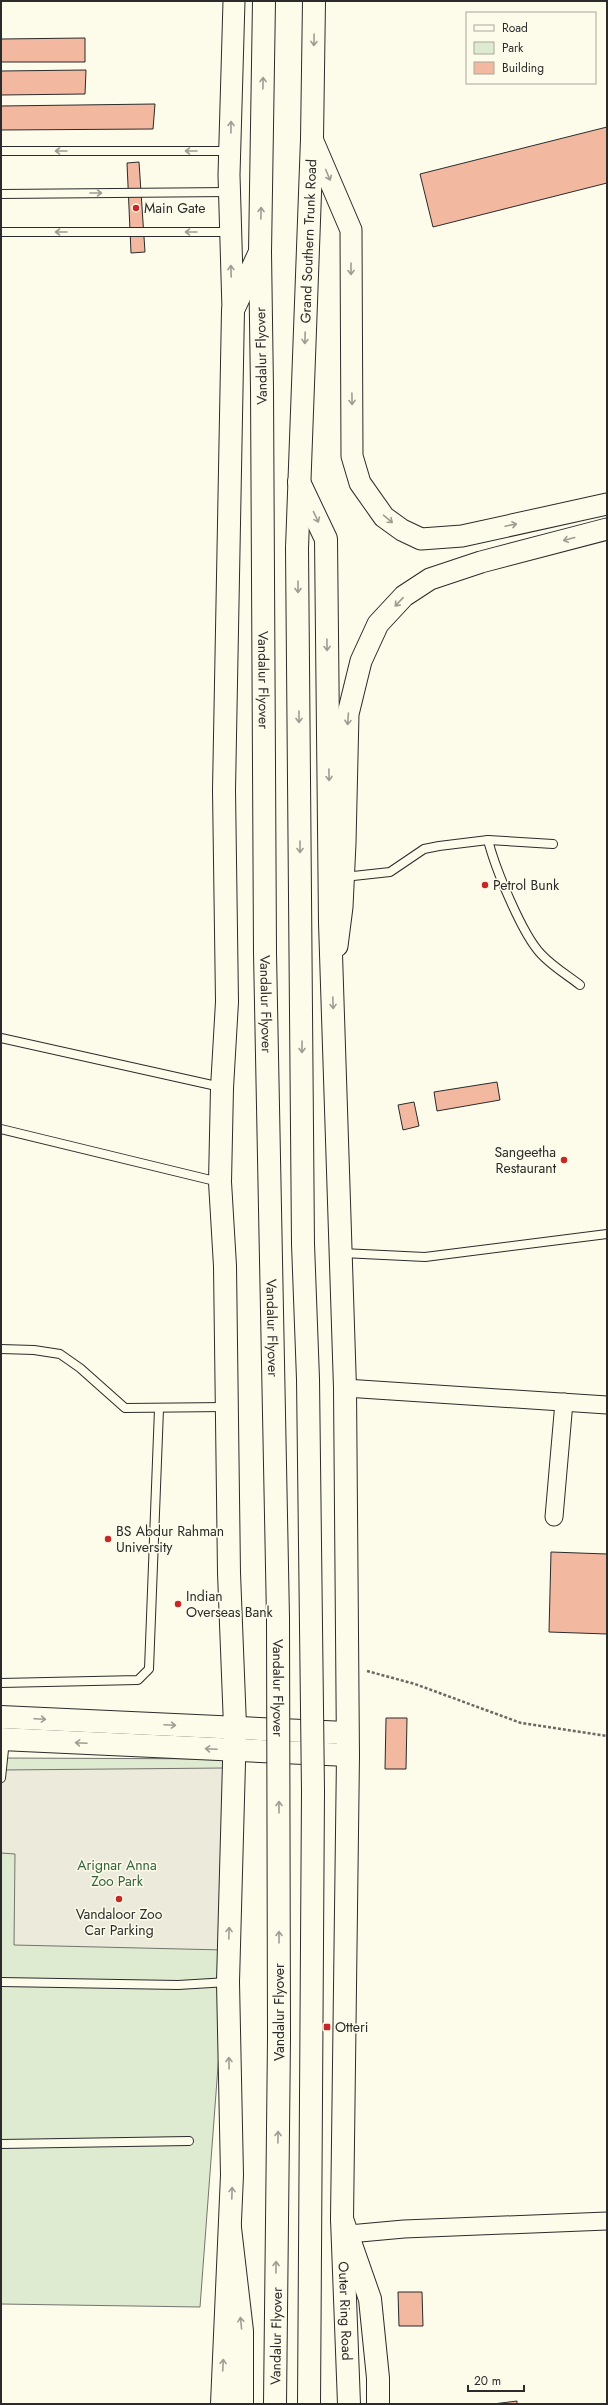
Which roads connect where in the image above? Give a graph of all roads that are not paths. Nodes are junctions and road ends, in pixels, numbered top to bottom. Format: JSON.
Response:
{"nodes":[{"id":1,"x":234,"y":1,"type":"edge"},
{"id":2,"x":264,"y":1,"type":"edge"},
{"id":3,"x":314,"y":1,"type":"edge"},
{"id":4,"x":312,"y":139,"type":"junction"},
{"id":5,"x":1,"y":151,"type":"edge"},
{"id":6,"x":230,"y":151,"type":"junction"},
{"id":7,"x":229,"y":192,"type":"junction"},
{"id":8,"x":1,"y":194,"type":"edge"},
{"id":9,"x":1,"y":232,"type":"edge"},
{"id":10,"x":230,"y":232,"type":"junction"},
{"id":11,"x":260,"y":252,"type":"junction"},
{"id":12,"x":233,"y":310,"type":"junction"},
{"id":13,"x":299,"y":482,"type":"junction"},
{"id":14,"x":607,"y":504,"type":"edge"},
{"id":15,"x":607,"y":529,"type":"edge"},
{"id":16,"x":488,"y":840,"type":"junction"},
{"id":17,"x":553,"y":844,"type":"dead end"},
{"id":18,"x":344,"y":877,"type":"junction"},
{"id":19,"x":332,"y":980,"type":"junction"},
{"id":20,"x":580,"y":985,"type":"dead end"},
{"id":21,"x":1,"y":1038,"type":"edge"},
{"id":22,"x":222,"y":1088,"type":"junction"},
{"id":23,"x":1,"y":1129,"type":"edge"},
{"id":24,"x":220,"y":1182,"type":"junction"},
{"id":25,"x":607,"y":1234,"type":"edge"},
{"id":26,"x":342,"y":1253,"type":"junction"},
{"id":27,"x":1,"y":1349,"type":"edge"},
{"id":28,"x":345,"y":1388,"type":"junction"},
{"id":29,"x":564,"y":1402,"type":"junction"},
{"id":30,"x":607,"y":1405,"type":"edge"},
{"id":31,"x":228,"y":1406,"type":"junction"},
{"id":32,"x":160,"y":1409,"type":"junction"},
{"id":33,"x":554,"y":1517,"type":"dead end"},
{"id":34,"x":1,"y":1683,"type":"edge"},
{"id":35,"x":1,"y":1718,"type":"edge"},
{"id":36,"x":235,"y":1726,"type":"junction"},
{"id":37,"x":346,"y":1733,"type":"junction"},
{"id":38,"x":3,"y":1739,"type":"edge"},
{"id":39,"x":234,"y":1750,"type":"junction"},
{"id":40,"x":348,"y":1755,"type":"junction"},
{"id":41,"x":1,"y":1778,"type":"edge"},
{"id":42,"x":1,"y":1982,"type":"edge"},
{"id":43,"x":228,"y":1982,"type":"junction"},
{"id":44,"x":189,"y":2141,"type":"dead end"},
{"id":45,"x":1,"y":2144,"type":"edge"},
{"id":46,"x":607,"y":2221,"type":"edge"},
{"id":47,"x":346,"y":2226,"type":"junction"},
{"id":48,"x":230,"y":2228,"type":"junction"},
{"id":49,"x":349,"y":2402,"type":"edge"},
{"id":50,"x":222,"y":2404,"type":"edge"},
{"id":51,"x":242,"y":2404,"type":"edge"},
{"id":52,"x":275,"y":2404,"type":"edge"},
{"id":53,"x":309,"y":2404,"type":"edge"},
{"id":54,"x":378,"y":2404,"type":"edge"}],
"edges":[{"from":6,"to":1,"type":"street","one_way":true},
{"from":11,"to":2,"type":"main road","one_way":true},
{"from":3,"to":4,"type":"main road","name":"Grand Southern Trunk Road","one_way":true},
{"from":4,"to":13,"type":"main road","name":"Grand Southern Trunk Road","one_way":true},
{"from":4,"to":14,"type":"street","one_way":true},
{"from":6,"to":5,"type":"lane","one_way":true},
{"from":6,"to":7,"type":"street"},
{"from":8,"to":7,"type":"lane","one_way":true},
{"from":7,"to":10,"type":"street"},
{"from":10,"to":9,"type":"lane","one_way":true},
{"from":12,"to":10,"type":"street","one_way":true},
{"from":11,"to":12,"type":"main road"},
{"from":52,"to":11,"type":"main road","name":"Vandalur Flyover","one_way":true,"bridge":true},
{"from":12,"to":22,"type":"main road"},
{"from":13,"to":19,"type":"main road","name":"Outer Ring Road","one_way":true},
{"from":13,"to":53,"type":"main road","one_way":true,"bridge":true},
{"from":15,"to":18,"type":"street","one_way":true},
{"from":16,"to":17,"type":"lane"},
{"from":16,"to":18,"type":"lane"},
{"from":16,"to":20,"type":"lane"},
{"from":18,"to":19,"type":"street"},
{"from":19,"to":26,"type":"main road","name":"Outer Ring Road","one_way":true},
{"from":21,"to":22,"type":"lane"},
{"from":22,"to":24,"type":"main road"},
{"from":23,"to":24,"type":"lane"},
{"from":24,"to":31,"type":"main road"},
{"from":25,"to":26,"type":"lane"},
{"from":26,"to":28,"type":"main road","name":"Outer Ring Road"},
{"from":27,"to":32,"type":"lane"},
{"from":28,"to":29,"type":"street"},
{"from":28,"to":37,"type":"main road","name":"Outer Ring Road"},
{"from":29,"to":30,"type":"street"},
{"from":29,"to":33,"type":"street"},
{"from":31,"to":32,"type":"lane"},
{"from":31,"to":36,"type":"main road"},
{"from":32,"to":34,"type":"lane"},
{"from":35,"to":36,"type":"main road","one_way":true},
{"from":36,"to":37,"type":"main road"},
{"from":36,"to":39,"type":"main road"},
{"from":37,"to":40,"type":"main road","name":"Outer Ring Road"},
{"from":39,"to":38,"type":"main road","one_way":true},
{"from":38,"to":41,"type":"lane"},
{"from":39,"to":40,"type":"main road"},
{"from":43,"to":39,"type":"main road","one_way":true},
{"from":40,"to":47,"type":"main road","name":"Outer Ring Road"},
{"from":42,"to":43,"type":"lane"},
{"from":48,"to":43,"type":"main road","one_way":true},
{"from":44,"to":45,"type":"lane"},
{"from":46,"to":47,"type":"street"},
{"from":47,"to":49,"type":"main road","name":"Outer Ring Road"},
{"from":47,"to":54,"type":"main road"},
{"from":50,"to":48,"type":"main road","one_way":true},
{"from":51,"to":48,"type":"main road","one_way":true}]}
